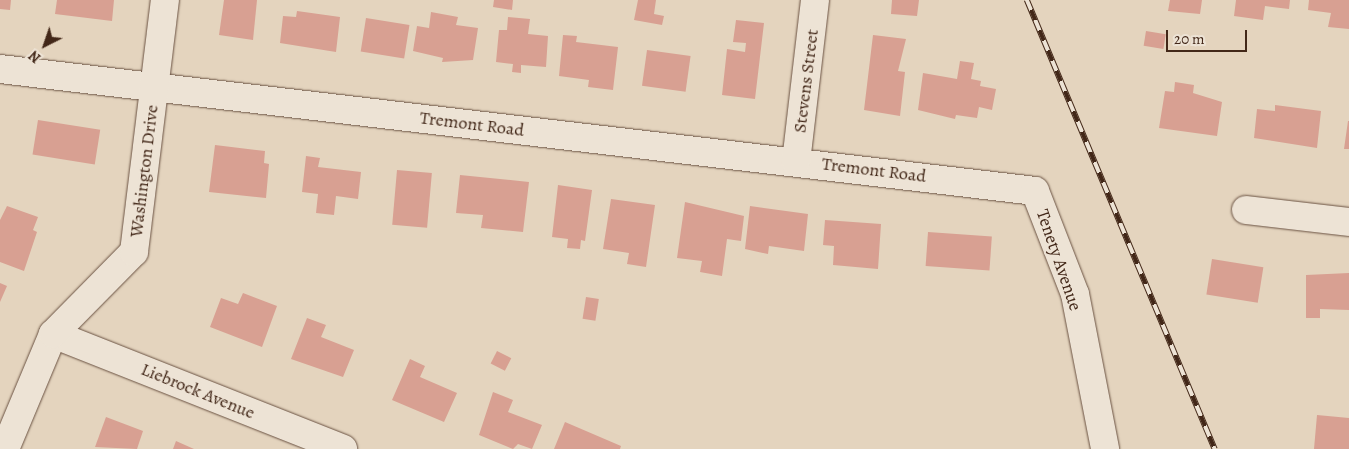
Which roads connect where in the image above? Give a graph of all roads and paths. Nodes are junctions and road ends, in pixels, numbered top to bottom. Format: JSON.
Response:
{"nodes":[{"id":1,"x":165,"y":0,"type":"edge"},
{"id":2,"x":815,"y":0,"type":"edge"},
{"id":3,"x":0,"y":69,"type":"edge"},
{"id":4,"x":154,"y":89,"type":"junction"},
{"id":5,"x":796,"y":162,"type":"junction"},
{"id":6,"x":944,"y":179,"type":"joint"},
{"id":7,"x":1246,"y":210,"type":"dead end"},
{"id":8,"x":1349,"y":222,"type":"edge"},
{"id":9,"x":53,"y":334,"type":"junction"},
{"id":10,"x":5,"y":449,"type":"edge"},
{"id":11,"x":343,"y":449,"type":"edge"},
{"id":12,"x":1105,"y":449,"type":"edge"}],
"edges":[{"from":1,"to":4,"type":"street","name":"Washington Drive"},
{"from":2,"to":5,"type":"street","name":"Stevens Street"},
{"from":3,"to":4,"type":"street","name":"Tremont Road"},
{"from":4,"to":5,"type":"street","name":"Tremont Road"},
{"from":4,"to":9,"type":"street","name":"Washington Drive"},
{"from":5,"to":6,"type":"street","name":"Tremont Road"},
{"from":6,"to":12,"type":"street","name":"Tenety Avenue"},
{"from":7,"to":8,"type":"street"},
{"from":9,"to":10,"type":"street","name":"Washington Drive"},
{"from":9,"to":11,"type":"street","name":"Liebrock Avenue"}]}
